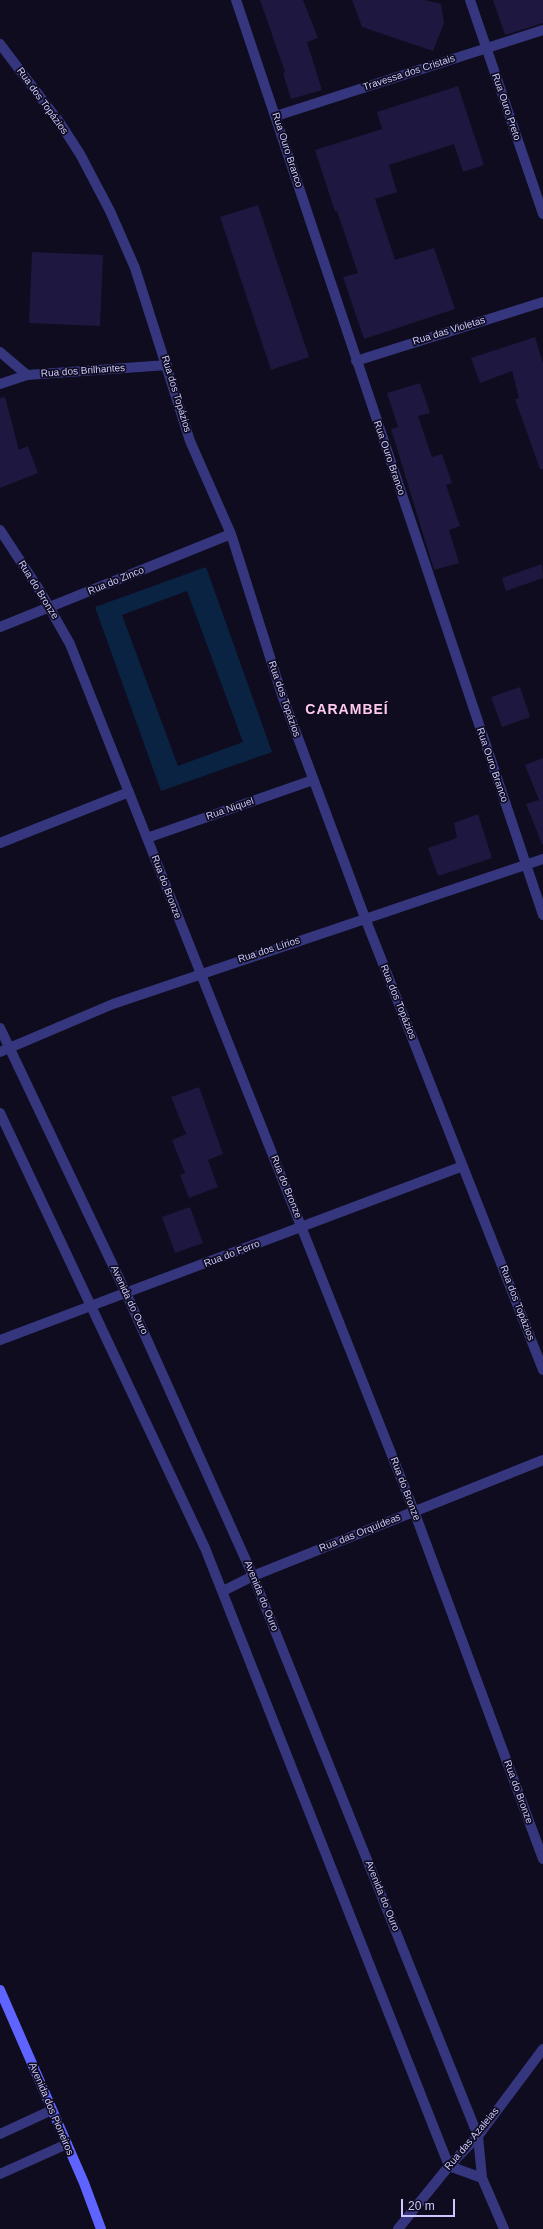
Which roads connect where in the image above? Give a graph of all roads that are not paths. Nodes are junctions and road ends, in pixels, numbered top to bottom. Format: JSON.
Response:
{"nodes":[{"id":1,"x":236,"y":0,"type":"edge"},
{"id":2,"x":470,"y":0,"type":"edge"},
{"id":3,"x":543,"y":30,"type":"edge"},
{"id":4,"x":0,"y":44,"type":"edge"},
{"id":5,"x":486,"y":49,"type":"junction"},
{"id":6,"x":276,"y":116,"type":"junction"},
{"id":7,"x":543,"y":214,"type":"edge"},
{"id":8,"x":543,"y":302,"type":"edge"},
{"id":9,"x":0,"y":352,"type":"edge"},
{"id":10,"x":356,"y":361,"type":"junction"},
{"id":11,"x":167,"y":365,"type":"junction"},
{"id":12,"x":27,"y":375,"type":"junction"},
{"id":13,"x":0,"y":384,"type":"edge"},
{"id":14,"x":0,"y":530,"type":"edge"},
{"id":15,"x":231,"y":534,"type":"junction"},
{"id":16,"x":50,"y":607,"type":"junction"},
{"id":17,"x":0,"y":627,"type":"edge"},
{"id":18,"x":313,"y":780,"type":"junction"},
{"id":19,"x":129,"y":792,"type":"junction"},
{"id":20,"x":147,"y":838,"type":"junction"},
{"id":21,"x":0,"y":843,"type":"edge"},
{"id":22,"x":543,"y":860,"type":"edge"},
{"id":23,"x":526,"y":865,"type":"junction"},
{"id":24,"x":543,"y":915,"type":"edge"},
{"id":25,"x":365,"y":918,"type":"junction"},
{"id":26,"x":200,"y":974,"type":"junction"},
{"id":27,"x":0,"y":1028,"type":"edge"},
{"id":28,"x":10,"y":1048,"type":"junction"},
{"id":29,"x":0,"y":1052,"type":"edge"},
{"id":30,"x":0,"y":1114,"type":"edge"},
{"id":31,"x":463,"y":1166,"type":"junction"},
{"id":32,"x":302,"y":1227,"type":"junction"},
{"id":33,"x":126,"y":1293,"type":"junction"},
{"id":34,"x":90,"y":1305,"type":"junction"},
{"id":35,"x":0,"y":1340,"type":"edge"},
{"id":36,"x":543,"y":1370,"type":"edge"},
{"id":37,"x":543,"y":1460,"type":"edge"},
{"id":38,"x":414,"y":1511,"type":"junction"},
{"id":39,"x":253,"y":1576,"type":"junction"},
{"id":40,"x":223,"y":1591,"type":"junction"},
{"id":41,"x":543,"y":1859,"type":"edge"},
{"id":42,"x":0,"y":1990,"type":"edge"},
{"id":43,"x":543,"y":2049,"type":"edge"},
{"id":44,"x":52,"y":2110,"type":"junction"},
{"id":45,"x":0,"y":2134,"type":"edge"},
{"id":46,"x":478,"y":2136,"type":"junction"},
{"id":47,"x":67,"y":2144,"type":"junction"},
{"id":48,"x":449,"y":2166,"type":"junction"},
{"id":49,"x":0,"y":2174,"type":"edge"},
{"id":50,"x":482,"y":2178,"type":"junction"},
{"id":51,"x":101,"y":2229,"type":"edge"},
{"id":52,"x":398,"y":2229,"type":"edge"},
{"id":53,"x":504,"y":2229,"type":"edge"}],
"edges":[{"from":1,"to":6,"type":"street","name":"Rua Ouro Branco"},
{"from":2,"to":5,"type":"street","name":"Rua Ouro Preto"},
{"from":3,"to":5,"type":"street","name":"Travessa dos Cristais"},
{"from":4,"to":11,"type":"street","name":"Rua dos Topázios"},
{"from":5,"to":6,"type":"street","name":"Travessa dos Cristais"},
{"from":5,"to":7,"type":"street","name":"Rua Ouro Preto"},
{"from":6,"to":10,"type":"street","name":"Rua Ouro Branco"},
{"from":8,"to":10,"type":"street","name":"Rua das Violetas"},
{"from":9,"to":12,"type":"street"},
{"from":10,"to":23,"type":"street","name":"Rua Ouro Branco"},
{"from":11,"to":12,"type":"street","name":"Rua dos Brilhantes"},
{"from":11,"to":15,"type":"street","name":"Rua dos Topázios"},
{"from":12,"to":13,"type":"street","name":"Rua dos Brilhantes"},
{"from":14,"to":16,"type":"street","name":"Rua do Bronze"},
{"from":15,"to":16,"type":"street","name":"Rua do Zinco"},
{"from":15,"to":18,"type":"street","name":"Rua dos Topázios"},
{"from":16,"to":17,"type":"street","name":"Rua do Zinco"},
{"from":16,"to":19,"type":"street","name":"Rua do Bronze"},
{"from":18,"to":20,"type":"street","name":"Rua Niquel"},
{"from":18,"to":25,"type":"street","name":"Rua dos Topázios"},
{"from":19,"to":20,"type":"street","name":"Rua do Bronze"},
{"from":19,"to":21,"type":"street"},
{"from":20,"to":26,"type":"street","name":"Rua do Bronze"},
{"from":22,"to":23,"type":"street","name":"Rua dos Lírios"},
{"from":23,"to":24,"type":"street","name":"Rua Ouro Branco"},
{"from":23,"to":25,"type":"street","name":"Rua dos Lírios"},
{"from":25,"to":26,"type":"street","name":"Rua dos Lírios"},
{"from":25,"to":31,"type":"street","name":"Rua dos Topázios"},
{"from":26,"to":28,"type":"street","name":"Rua dos Lírios"},
{"from":26,"to":32,"type":"street","name":"Rua do Bronze"},
{"from":27,"to":28,"type":"street","name":"Avenida do Ouro"},
{"from":28,"to":29,"type":"street","name":"Rua dos Lírios"},
{"from":28,"to":33,"type":"street","name":"Avenida do Ouro"},
{"from":30,"to":34,"type":"street"},
{"from":31,"to":32,"type":"street","name":"Rua do Ferro"},
{"from":31,"to":36,"type":"street","name":"Rua dos Topázios"},
{"from":32,"to":33,"type":"street","name":"Rua do Ferro"},
{"from":32,"to":38,"type":"street","name":"Rua do Bronze"},
{"from":33,"to":34,"type":"street","name":"Rua do Ferro"},
{"from":33,"to":39,"type":"street","name":"Avenida do Ouro"},
{"from":34,"to":35,"type":"street","name":"Rua do Ferro"},
{"from":34,"to":40,"type":"street"},
{"from":37,"to":38,"type":"street","name":"Rua das Orquídeas"},
{"from":38,"to":39,"type":"street","name":"Rua das Orquídeas"},
{"from":38,"to":41,"type":"street","name":"Rua do Bronze"},
{"from":39,"to":40,"type":"street","name":"Rua das Orquídeas"},
{"from":39,"to":46,"type":"street","name":"Avenida do Ouro"},
{"from":40,"to":48,"type":"street"},
{"from":42,"to":44,"type":"main road","name":"Avenida dos Pioneiros"},
{"from":43,"to":46,"type":"street","name":"Rua das Azaleias"},
{"from":44,"to":45,"type":"street"},
{"from":44,"to":47,"type":"main road","name":"Avenida dos Pioneiros"},
{"from":46,"to":48,"type":"street","name":"Rua das Azaleias"},
{"from":46,"to":50,"type":"street","name":"Avenida do Ouro"},
{"from":47,"to":49,"type":"street"},
{"from":47,"to":51,"type":"main road","name":"Avenida dos Pioneiros"},
{"from":48,"to":50,"type":"street"},
{"from":48,"to":52,"type":"street","name":"Rua das Azaleias"},
{"from":50,"to":53,"type":"street","name":"Avenida do Ouro"}]}
